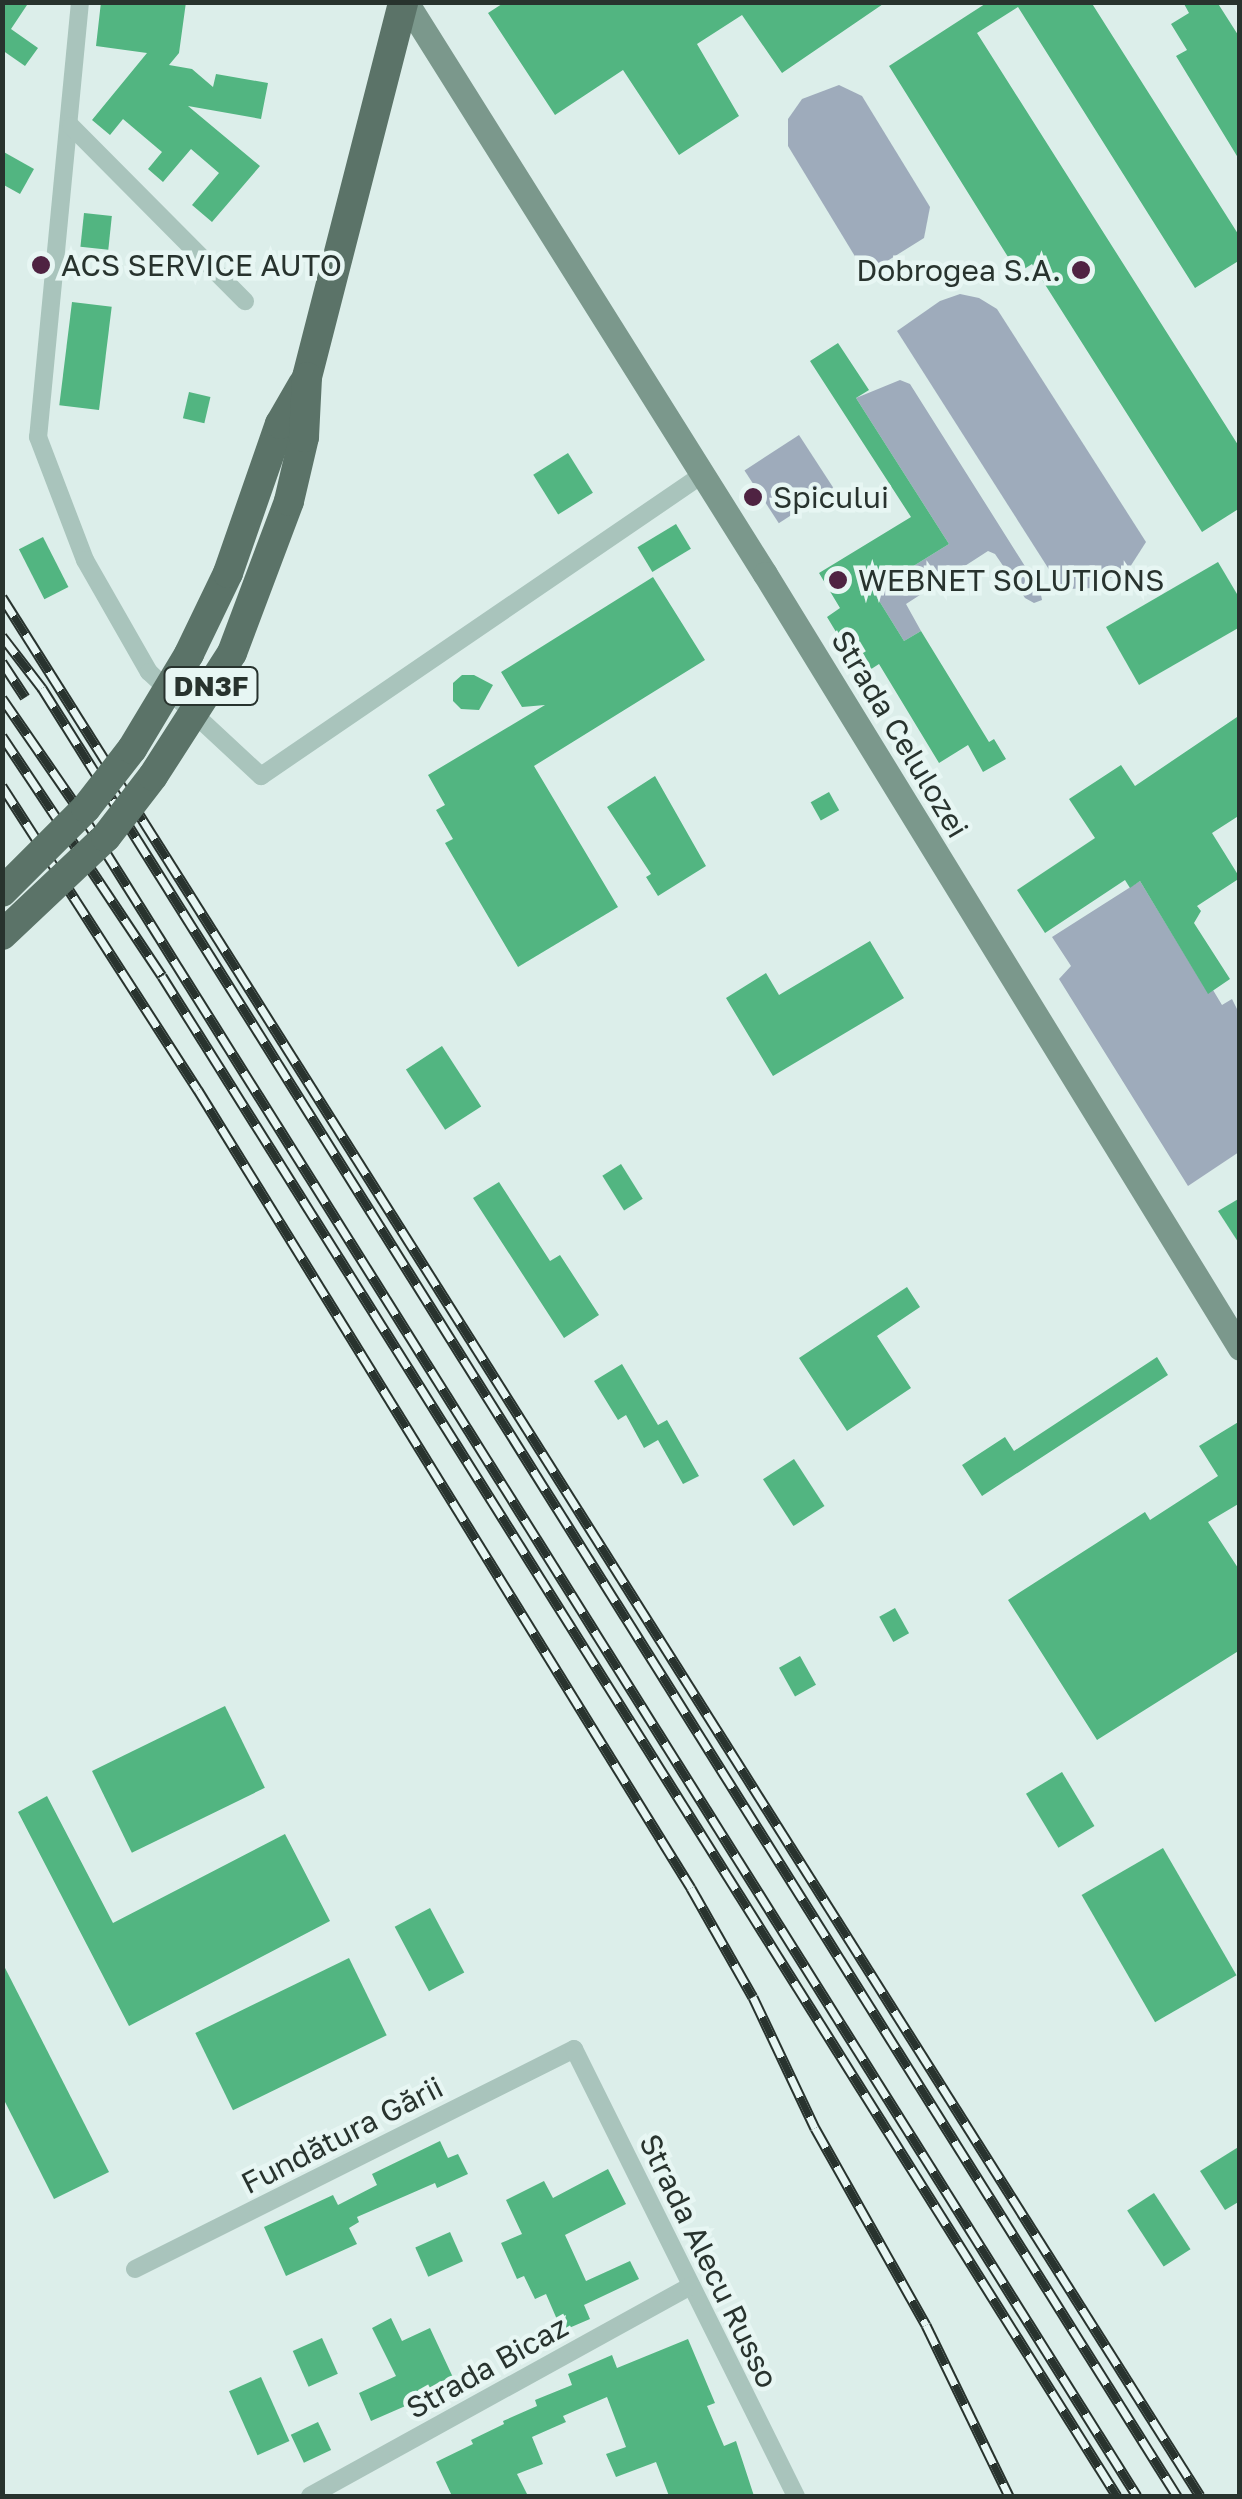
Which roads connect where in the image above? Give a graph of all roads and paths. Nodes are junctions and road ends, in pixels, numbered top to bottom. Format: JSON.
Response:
{"nodes":[{"id":1,"x":80,"y":2,"type":"edge"},
{"id":2,"x":405,"y":2,"type":"edge"},
{"id":3,"x":71,"y":126,"type":"junction"},
{"id":4,"x":245,"y":301,"type":"dead end"},
{"id":5,"x":307,"y":377,"type":"junction"},
{"id":6,"x":702,"y":474,"type":"junction"},
{"id":7,"x":2,"y":892,"type":"edge"},
{"id":8,"x":2,"y":935,"type":"edge"},
{"id":9,"x":1240,"y":1348,"type":"edge"},
{"id":10,"x":574,"y":2050,"type":"joint"},
{"id":11,"x":135,"y":2269,"type":"dead end"},
{"id":12,"x":691,"y":2286,"type":"junction"},
{"id":13,"x":310,"y":2496,"type":"edge"},
{"id":14,"x":796,"y":2496,"type":"edge"}],
"edges":[{"from":1,"to":3,"type":"street"},
{"from":2,"to":5,"type":"main road","number":"DN3F"},
{"from":2,"to":6,"type":"street","name":"Strada Celulozei"},
{"from":3,"to":4,"type":"street"},
{"from":3,"to":6,"type":"street"},
{"from":5,"to":7,"type":"main road","number":"DN3F","bridge":true},
{"from":5,"to":8,"type":"main road","number":"DN3F","bridge":true},
{"from":6,"to":9,"type":"street","name":"Strada Celulozei"},
{"from":10,"to":11,"type":"street","name":"Fundătura Gării"},
{"from":10,"to":12,"type":"street","name":"Strada Alecu Russo"},
{"from":12,"to":13,"type":"street","name":"Strada Bicaz"},
{"from":12,"to":14,"type":"street","name":"Strada Alecu Russo"}]}
